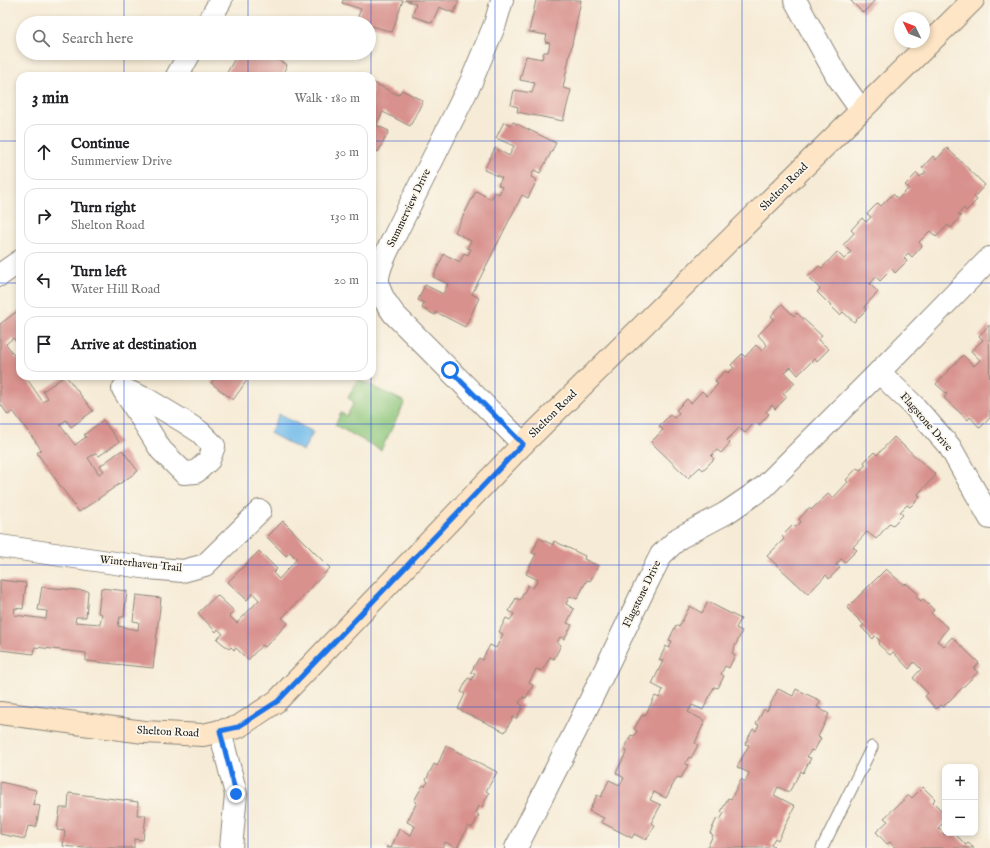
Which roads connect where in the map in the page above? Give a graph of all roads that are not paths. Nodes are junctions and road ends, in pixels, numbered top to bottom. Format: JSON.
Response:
{"nodes":[{"id":1,"x":221,"y":0,"type":"edge"},
{"id":2,"x":502,"y":0,"type":"edge"},
{"id":3,"x":795,"y":0,"type":"edge"},
{"id":4,"x":973,"y":0,"type":"edge"},
{"id":5,"x":212,"y":16,"type":"edge"},
{"id":6,"x":186,"y":60,"type":"edge"},
{"id":7,"x":179,"y":72,"type":"edge"},
{"id":8,"x":861,"y":110,"type":"junction"},
{"id":9,"x":990,"y":258,"type":"edge"},
{"id":10,"x":16,"y":264,"type":"edge"},
{"id":11,"x":0,"y":275,"type":"edge"},
{"id":12,"x":879,"y":372,"type":"junction"},
{"id":13,"x":523,"y":444,"type":"junction"},
{"id":14,"x":260,"y":511,"type":"dead end"},
{"id":15,"x":990,"y":518,"type":"edge"},
{"id":16,"x":0,"y":546,"type":"edge"},
{"id":17,"x":0,"y":713,"type":"edge"},
{"id":18,"x":220,"y":731,"type":"junction"},
{"id":19,"x":872,"y":747,"type":"dead end"},
{"id":20,"x":231,"y":848,"type":"edge"},
{"id":21,"x":516,"y":848,"type":"edge"},
{"id":22,"x":823,"y":848,"type":"edge"}],
"edges":[{"from":1,"to":5,"type":"street"},
{"from":2,"to":13,"type":"street","name":"Summerview Drive"},
{"from":3,"to":8,"type":"street"},
{"from":4,"to":8,"type":"street","name":"Shelton Road"},
{"from":6,"to":7,"type":"street"},
{"from":8,"to":13,"type":"street","name":"Shelton Road"},
{"from":9,"to":12,"type":"street","name":"Flagstone Drive"},
{"from":10,"to":11,"type":"street"},
{"from":12,"to":15,"type":"street","name":"Flagstone Drive"},
{"from":12,"to":21,"type":"street","name":"Flagstone Drive"},
{"from":13,"to":18,"type":"street","name":"Shelton Road"},
{"from":14,"to":16,"type":"street","name":"Winterhaven Trail"},
{"from":17,"to":18,"type":"street","name":"Shelton Road"},
{"from":18,"to":20,"type":"street"},
{"from":19,"to":22,"type":"lane"}]}
